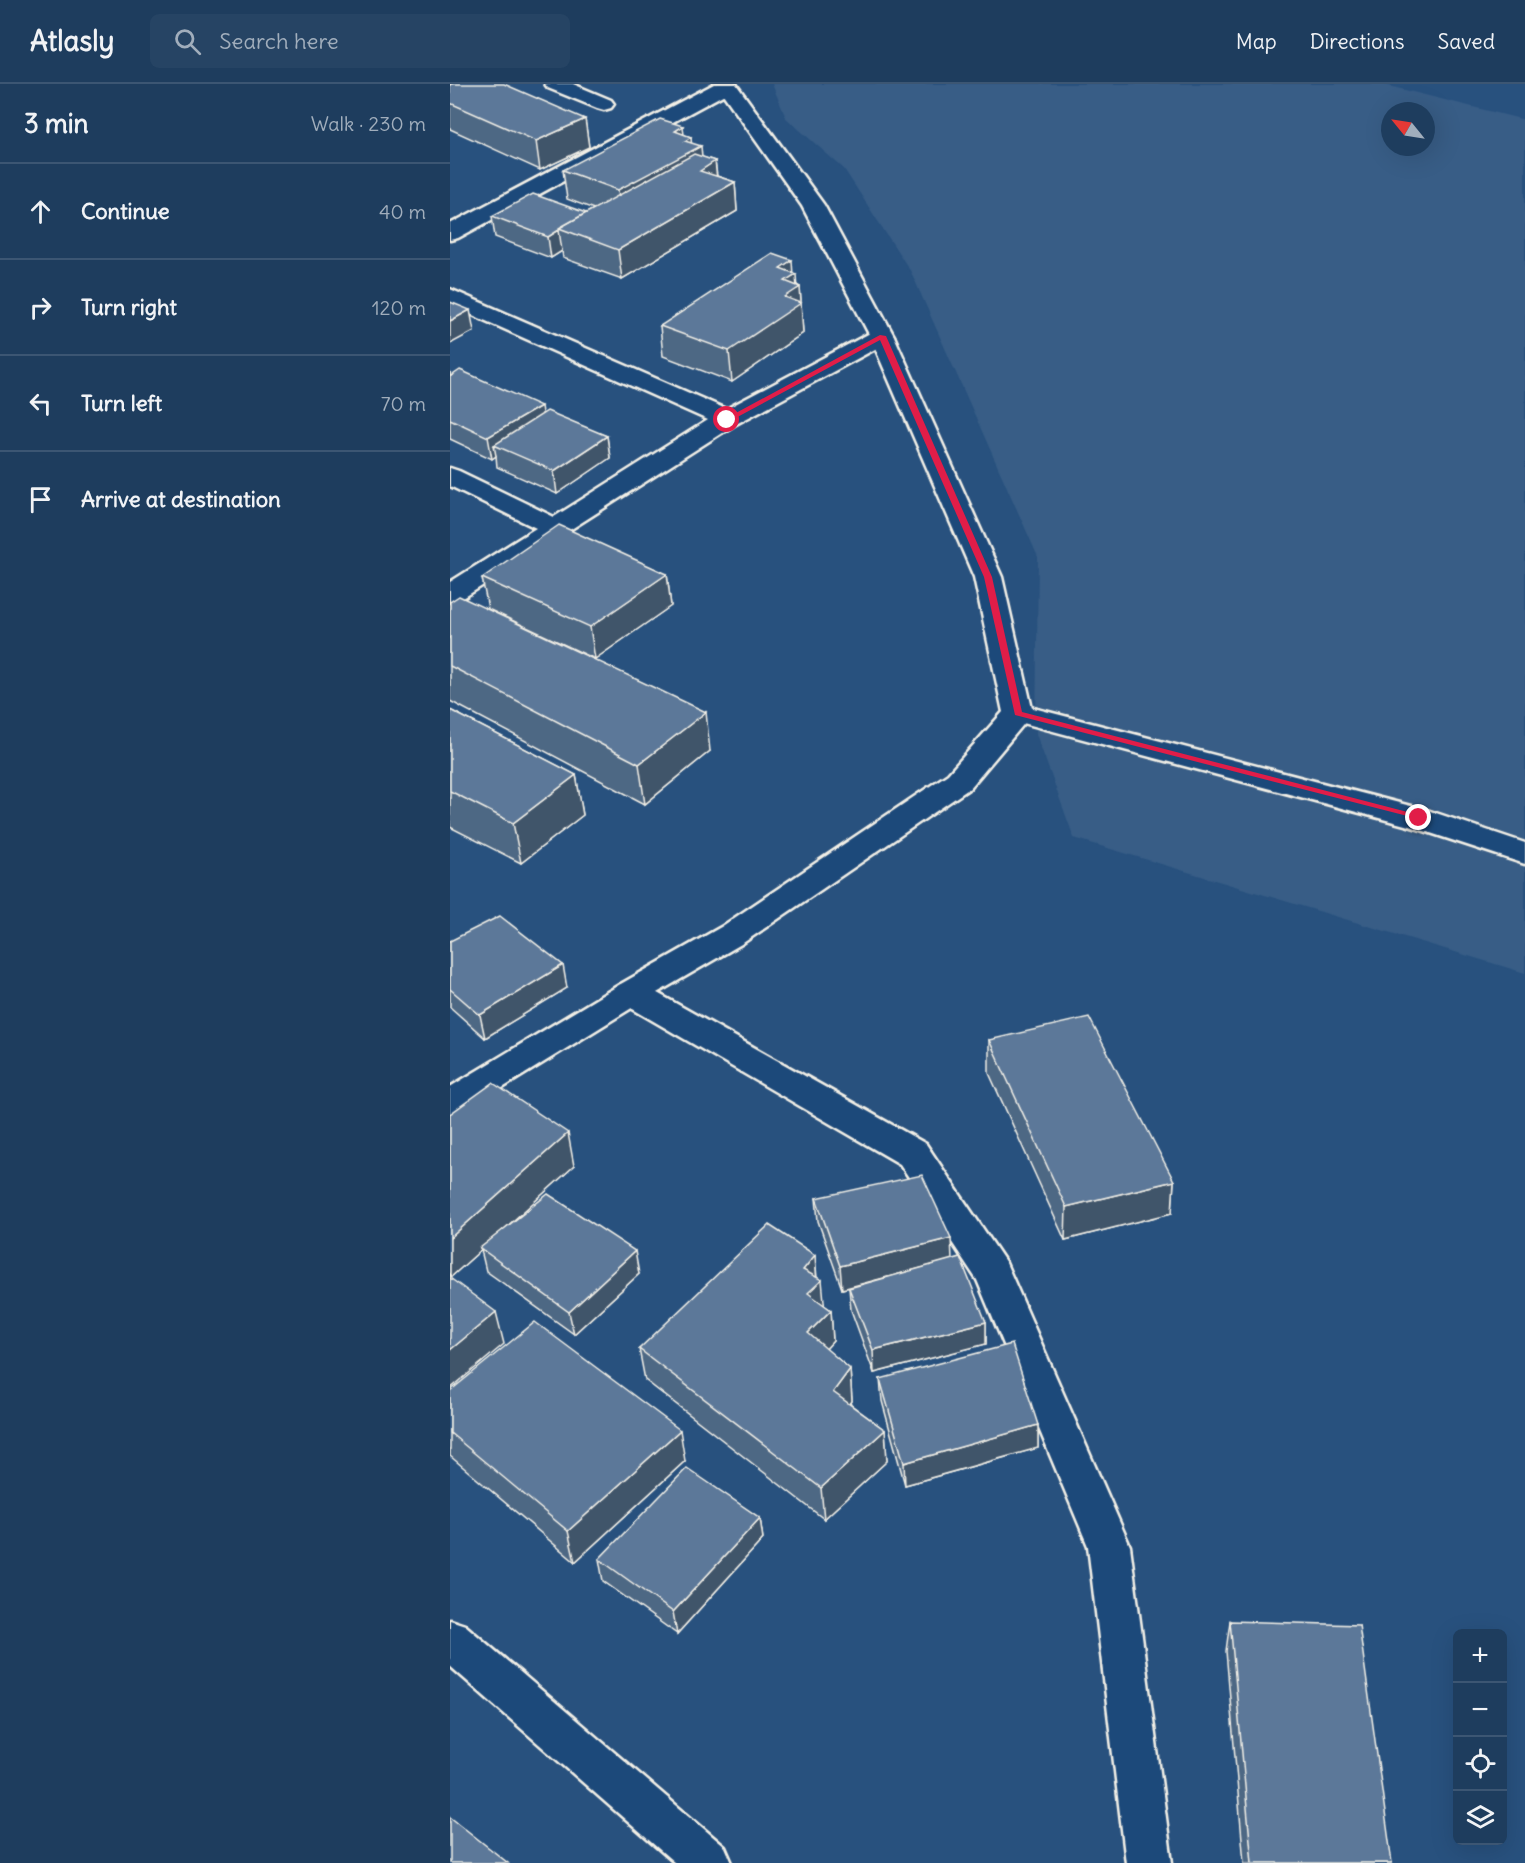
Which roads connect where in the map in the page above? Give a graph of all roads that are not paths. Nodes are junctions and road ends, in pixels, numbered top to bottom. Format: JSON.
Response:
{"nodes":[{"id":1,"x":555,"y":84,"type":"edge"},
{"id":2,"x":727,"y":85,"type":"edge"},
{"id":3,"x":604,"y":104,"type":"dead end"},
{"id":4,"x":450,"y":233,"type":"edge"},
{"id":5,"x":450,"y":296,"type":"edge"},
{"id":6,"x":882,"y":336,"type":"junction"},
{"id":7,"x":727,"y":420,"type":"junction"},
{"id":8,"x":450,"y":476,"type":"edge"},
{"id":9,"x":556,"y":528,"type":"junction"},
{"id":10,"x":450,"y":594,"type":"edge"},
{"id":11,"x":1018,"y":713,"type":"junction"},
{"id":12,"x":1525,"y":854,"type":"edge"},
{"id":13,"x":631,"y":993,"type":"junction"},
{"id":14,"x":450,"y":1104,"type":"edge"},
{"id":15,"x":450,"y":1639,"type":"edge"},
{"id":16,"x":710,"y":1863,"type":"edge"},
{"id":17,"x":1149,"y":1863,"type":"edge"}],
"edges":[{"from":1,"to":3,"type":"street"},
{"from":2,"to":4,"type":"street"},
{"from":2,"to":6,"type":"street"},
{"from":5,"to":7,"type":"street"},
{"from":6,"to":7,"type":"street"},
{"from":6,"to":11,"type":"street"},
{"from":7,"to":9,"type":"street"},
{"from":8,"to":9,"type":"street"},
{"from":9,"to":10,"type":"street"},
{"from":11,"to":12,"type":"street"},
{"from":11,"to":13,"type":"street"},
{"from":13,"to":14,"type":"street"},
{"from":13,"to":17,"type":"street"},
{"from":15,"to":16,"type":"street"}]}
